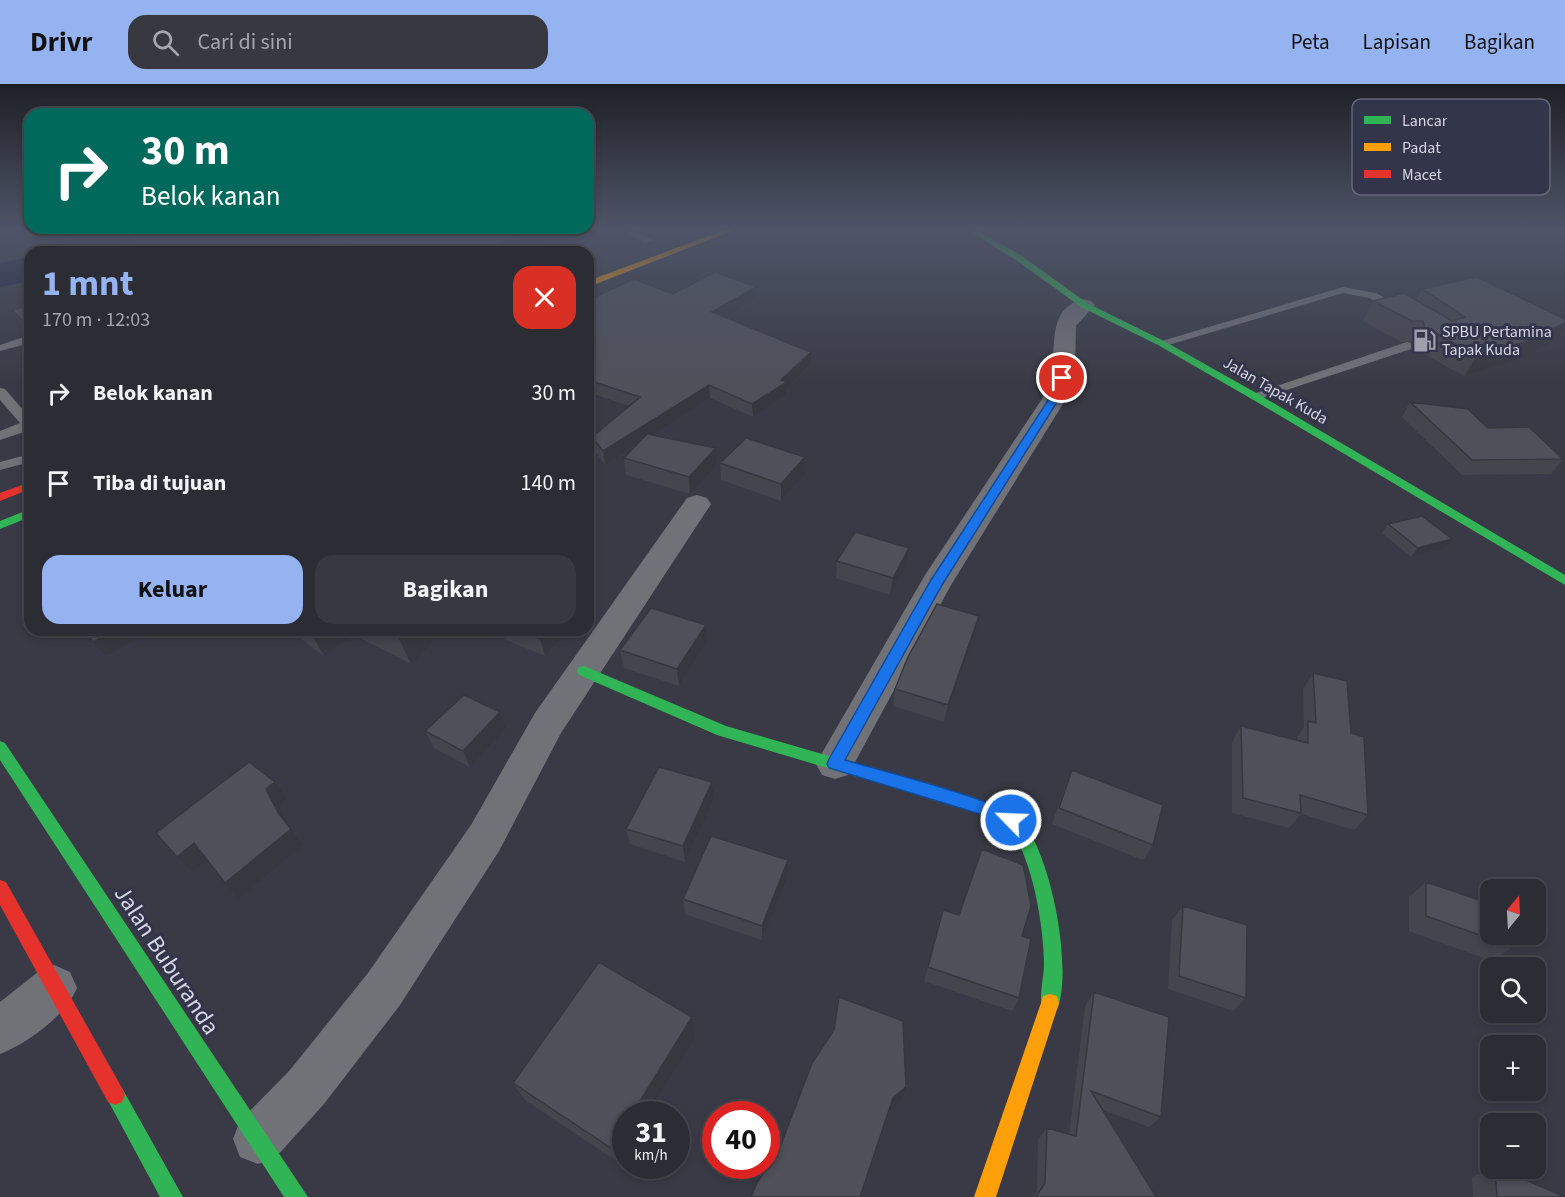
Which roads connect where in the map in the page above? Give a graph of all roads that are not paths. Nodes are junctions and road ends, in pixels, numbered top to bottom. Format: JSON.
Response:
{"nodes":[{"id":1,"x":1051,"y":281,"type":"edge"},
{"id":2,"x":1084,"y":304,"type":"junction"},
{"id":3,"x":1409,"y":314,"type":"edge"},
{"id":4,"x":24,"y":341,"type":"edge"},
{"id":5,"x":1161,"y":343,"type":"junction"},
{"id":6,"x":1407,"y":346,"type":"dead end"},
{"id":7,"x":2,"y":348,"type":"dead end"},
{"id":8,"x":1254,"y":396,"type":"junction"},
{"id":9,"x":3,"y":400,"type":"edge"},
{"id":10,"x":24,"y":421,"type":"edge"},
{"id":11,"x":24,"y":428,"type":"edge"},
{"id":12,"x":0,"y":436,"type":"edge"},
{"id":13,"x":24,"y":460,"type":"edge"},
{"id":14,"x":0,"y":466,"type":"edge"},
{"id":15,"x":24,"y":487,"type":"edge"},
{"id":16,"x":0,"y":497,"type":"edge"},
{"id":17,"x":697,"y":504,"type":"dead end"},
{"id":18,"x":24,"y":515,"type":"edge"},
{"id":19,"x":0,"y":525,"type":"edge"},
{"id":20,"x":1565,"y":581,"type":"edge"},
{"id":21,"x":584,"y":671,"type":"junction"},
{"id":22,"x":0,"y":747,"type":"edge"},
{"id":23,"x":835,"y":764,"type":"junction"},
{"id":24,"x":0,"y":888,"type":"edge"},
{"id":25,"x":54,"y":988,"type":"junction"},
{"id":26,"x":0,"y":1031,"type":"edge"},
{"id":27,"x":258,"y":1139,"type":"junction"},
{"id":28,"x":172,"y":1197,"type":"edge"},
{"id":29,"x":297,"y":1197,"type":"edge"},
{"id":30,"x":985,"y":1197,"type":"edge"}],
"edges":[{"from":1,"to":2,"type":"street","name":"Jalan Tapak Kuda"},
{"from":2,"to":5,"type":"street","name":"Jalan Tapak Kuda"},
{"from":2,"to":23,"type":"street"},
{"from":3,"to":5,"type":"lane"},
{"from":4,"to":7,"type":"lane"},
{"from":5,"to":8,"type":"street","name":"Jalan Tapak Kuda"},
{"from":6,"to":8,"type":"lane"},
{"from":8,"to":20,"type":"street","name":"Jalan Tapak Kuda"},
{"from":9,"to":10,"type":"lane"},
{"from":11,"to":12,"type":"lane"},
{"from":13,"to":14,"type":"lane"},
{"from":15,"to":16,"type":"street"},
{"from":17,"to":21,"type":"street"},
{"from":18,"to":19,"type":"street"},
{"from":21,"to":23,"type":"street"},
{"from":21,"to":27,"type":"street"},
{"from":22,"to":27,"type":"street","name":"Jalan Buburanda"},
{"from":23,"to":30,"type":"street"},
{"from":24,"to":25,"type":"street"},
{"from":25,"to":26,"type":"street"},
{"from":25,"to":28,"type":"street"},
{"from":27,"to":29,"type":"street","name":"Jalan Buburanda"}]}
